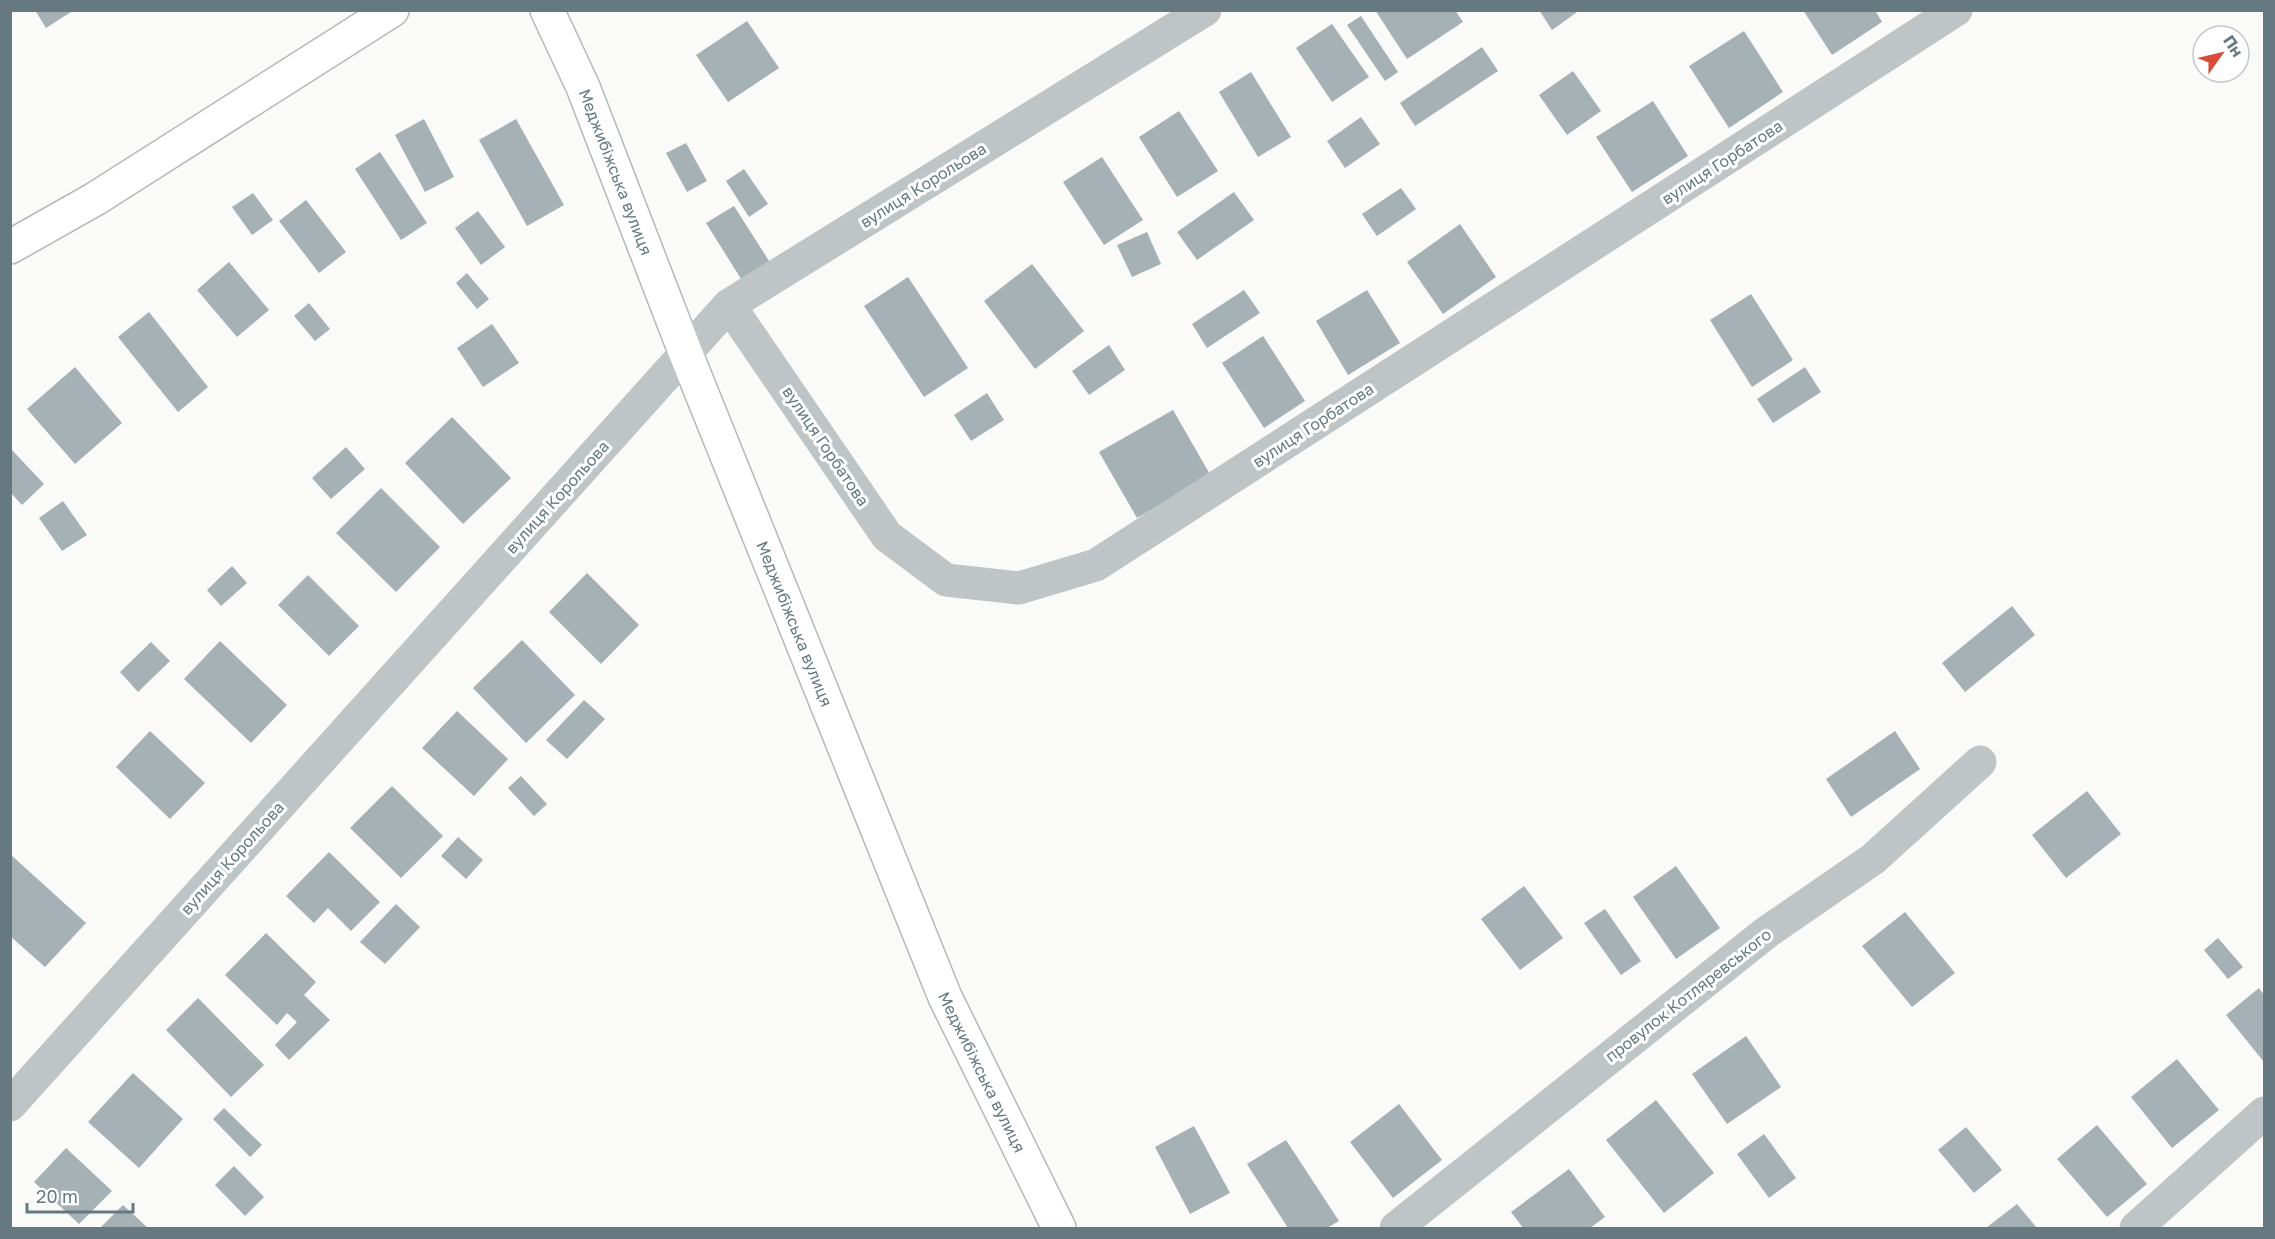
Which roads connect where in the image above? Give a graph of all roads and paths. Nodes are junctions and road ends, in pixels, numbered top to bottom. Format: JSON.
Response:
{"nodes":[{"id":1,"x":392,"y":10,"type":"edge"},
{"id":2,"x":547,"y":10,"type":"edge"},
{"id":3,"x":1205,"y":10,"type":"edge"},
{"id":4,"x":1956,"y":10,"type":"edge"},
{"id":5,"x":10,"y":247,"type":"edge"},
{"id":6,"x":729,"y":305,"type":"junction"},
{"id":7,"x":686,"y":354,"type":"junction"},
{"id":8,"x":1980,"y":762,"type":"dead end"},
{"id":9,"x":10,"y":1105,"type":"edge"},
{"id":10,"x":2265,"y":1113,"type":"edge"},
{"id":11,"x":1059,"y":1228,"type":"edge"},
{"id":12,"x":1396,"y":1228,"type":"edge"},
{"id":13,"x":2136,"y":1228,"type":"edge"}],
"edges":[{"from":1,"to":5,"type":"main road"},
{"from":2,"to":7,"type":"main road","name":"Меджибіжська вулиця"},
{"from":3,"to":6,"type":"street","name":"вулиця Корольова"},
{"from":4,"to":6,"type":"street","name":"вулиця Горбатова"},
{"from":6,"to":7,"type":"street","name":"вулиця Корольова"},
{"from":7,"to":9,"type":"street","name":"вулиця Корольова"},
{"from":7,"to":11,"type":"main road","name":"Меджибіжська вулиця"},
{"from":8,"to":12,"type":"street","name":"провулок Котляревського"},
{"from":10,"to":13,"type":"street"}]}
